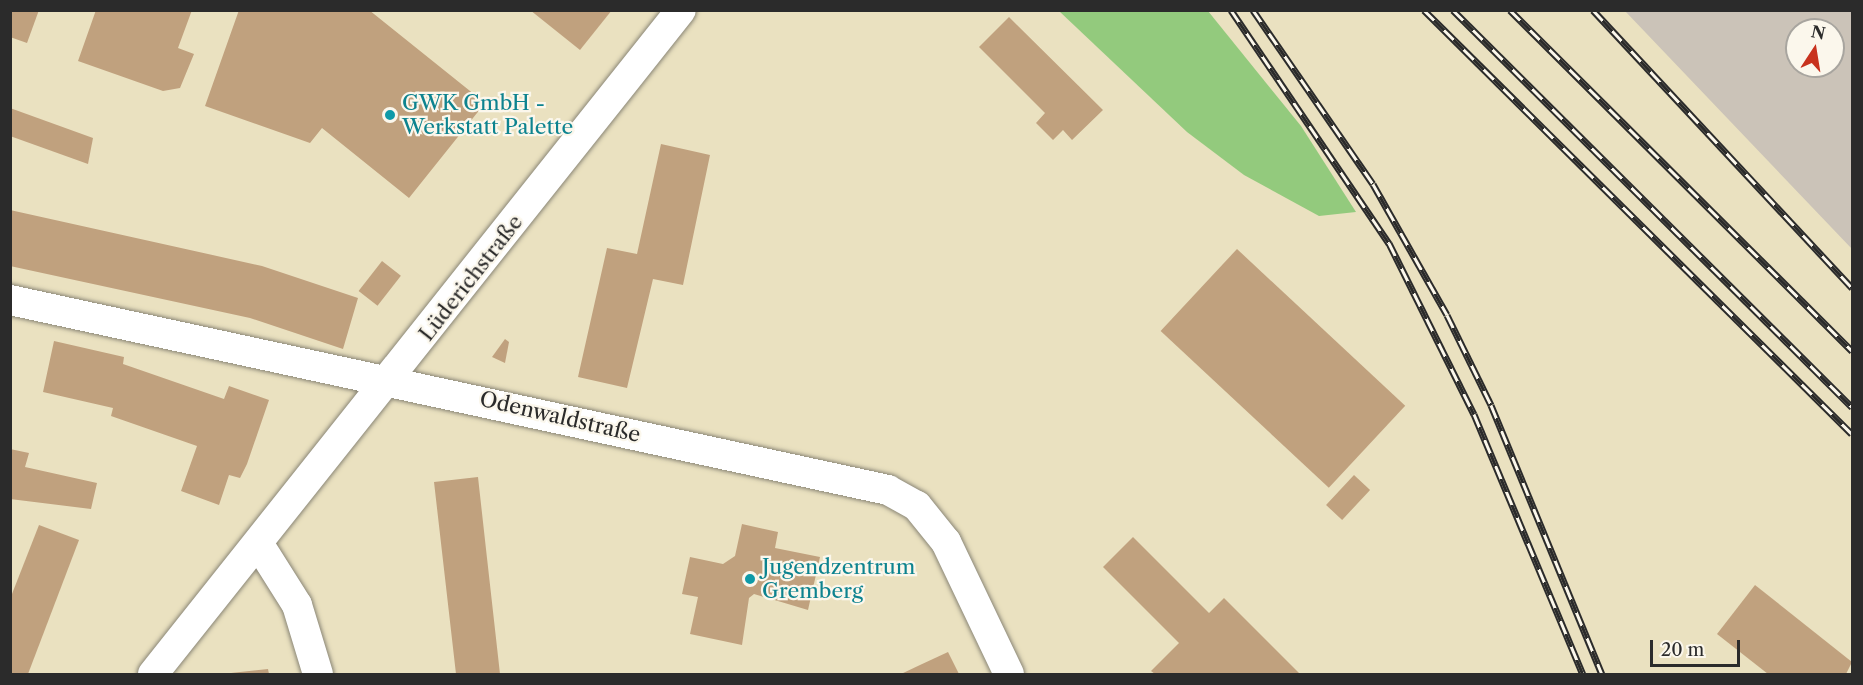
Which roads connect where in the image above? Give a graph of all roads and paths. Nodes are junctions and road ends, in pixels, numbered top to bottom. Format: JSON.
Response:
{"nodes":[{"id":1,"x":681,"y":10,"type":"edge"},
{"id":2,"x":10,"y":300,"type":"edge"},
{"id":3,"x":391,"y":380,"type":"junction"},
{"id":4,"x":258,"y":543,"type":"junction"},
{"id":5,"x":153,"y":675,"type":"edge"},
{"id":6,"x":318,"y":675,"type":"edge"},
{"id":7,"x":1009,"y":675,"type":"edge"}],
"edges":[{"from":1,"to":3,"type":"street","name":"Lüderichstraße"},
{"from":2,"to":3,"type":"street","name":"Odenwaldstraße"},
{"from":3,"to":4,"type":"street","name":"Lüderichstraße"},
{"from":3,"to":7,"type":"street","name":"Odenwaldstraße"},
{"from":4,"to":5,"type":"street","name":"Lüderichstraße"},
{"from":4,"to":6,"type":"street"}]}
